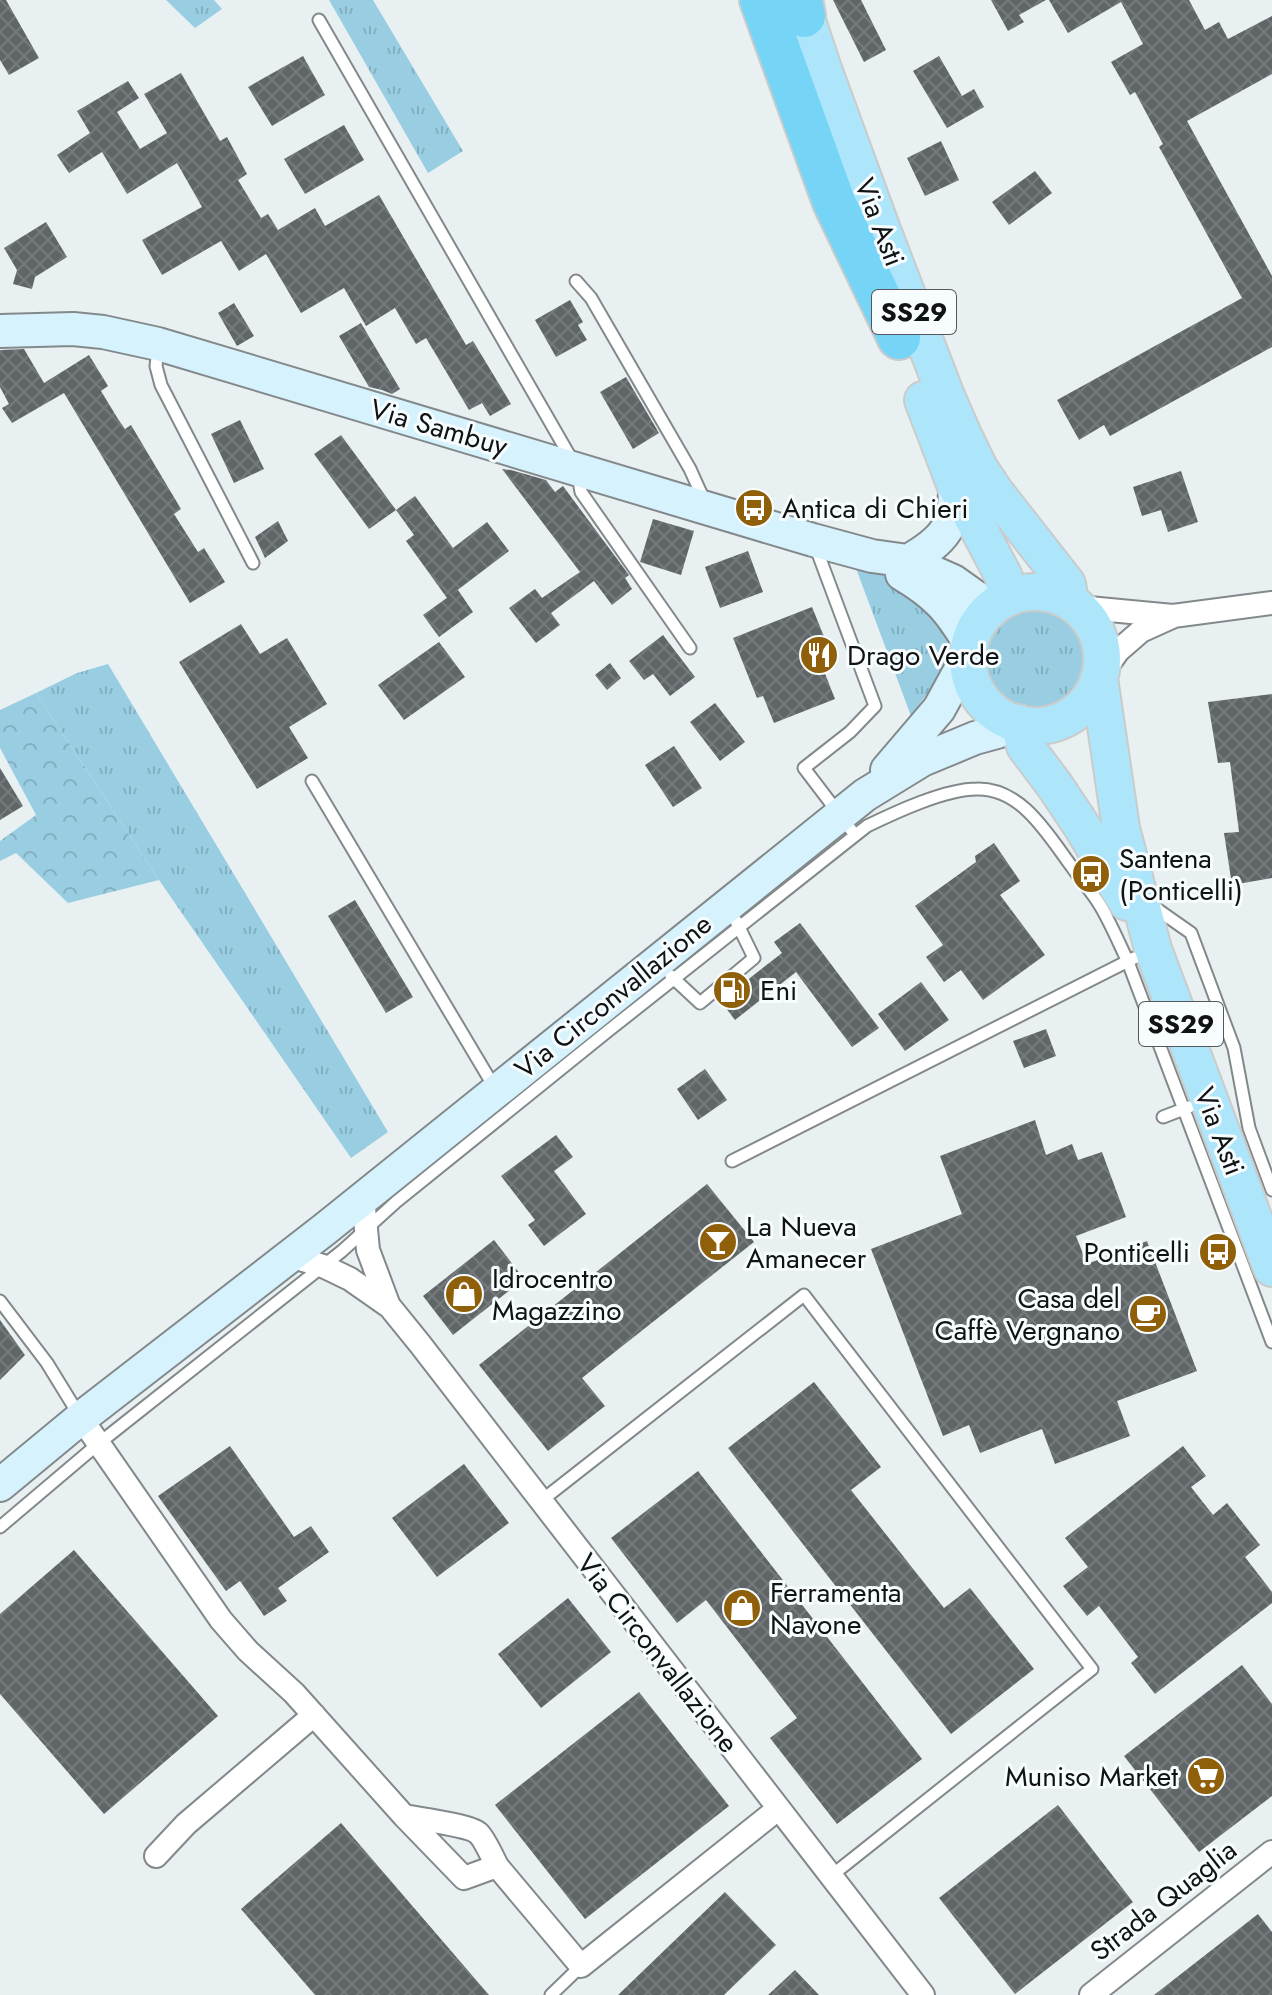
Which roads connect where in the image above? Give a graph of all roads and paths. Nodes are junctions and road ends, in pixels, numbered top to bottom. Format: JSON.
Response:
{"nodes":[{"id":1,"x":761,"y":0,"type":"edge"},
{"id":2,"x":796,"y":4,"type":"edge"},
{"id":3,"x":319,"y":20,"type":"dead end"},
{"id":4,"x":576,"y":281,"type":"dead end"},
{"id":5,"x":0,"y":331,"type":"edge"},
{"id":6,"x":899,"y":338,"type":"junction"},
{"id":7,"x":158,"y":344,"type":"junction"},
{"id":8,"x":576,"y":468,"type":"junction"},
{"id":9,"x":955,"y":484,"type":"junction"},
{"id":10,"x":708,"y":508,"type":"junction"},
{"id":11,"x":813,"y":540,"type":"junction"},
{"id":12,"x":872,"y":556,"type":"junction"},
{"id":13,"x":908,"y":561,"type":"junction"},
{"id":14,"x":253,"y":563,"type":"dead end"},
{"id":15,"x":999,"y":603,"type":"junction"},
{"id":16,"x":1272,"y":603,"type":"edge"},
{"id":17,"x":1074,"y":604,"type":"junction"},
{"id":18,"x":1173,"y":616,"type":"junction"},
{"id":19,"x":690,"y":648,"type":"dead end"},
{"id":20,"x":969,"y":650,"type":"junction"},
{"id":21,"x":1099,"y":678,"type":"junction"},
{"id":22,"x":1015,"y":722,"type":"junction"},
{"id":23,"x":952,"y":747,"type":"junction"},
{"id":24,"x":312,"y":781,"type":"dead end"},
{"id":25,"x":1055,"y":786,"type":"junction"},
{"id":26,"x":865,"y":795,"type":"junction"},
{"id":27,"x":847,"y":825,"type":"junction"},
{"id":28,"x":1139,"y":896,"type":"junction"},
{"id":29,"x":733,"y":916,"type":"junction"},
{"id":30,"x":1140,"y":955,"type":"junction"},
{"id":31,"x":666,"y":969,"type":"junction"},
{"id":32,"x":496,"y":1090,"type":"junction"},
{"id":33,"x":1197,"y":1104,"type":"junction"},
{"id":34,"x":1163,"y":1117,"type":"dead end"},
{"id":35,"x":732,"y":1161,"type":"dead end"},
{"id":36,"x":1272,"y":1190,"type":"edge"},
{"id":37,"x":364,"y":1214,"type":"junction"},
{"id":38,"x":1271,"y":1253,"type":"edge"},
{"id":39,"x":290,"y":1256,"type":"junction"},
{"id":40,"x":323,"y":1266,"type":"junction"},
{"id":41,"x":0,"y":1301,"type":"edge"},
{"id":42,"x":390,"y":1307,"type":"junction"},
{"id":43,"x":1272,"y":1342,"type":"edge"},
{"id":44,"x":90,"y":1431,"type":"junction"},
{"id":45,"x":0,"y":1485,"type":"edge"},
{"id":46,"x":541,"y":1501,"type":"junction"},
{"id":47,"x":0,"y":1527,"type":"edge"},
{"id":48,"x":314,"y":1715,"type":"junction"},
{"id":49,"x":778,"y":1809,"type":"junction"},
{"id":50,"x":404,"y":1816,"type":"junction"},
{"id":51,"x":443,"y":1824,"type":"junction"},
{"id":52,"x":1272,"y":1852,"type":"edge"},
{"id":53,"x":156,"y":1856,"type":"dead end"},
{"id":54,"x":445,"y":1859,"type":"junction"},
{"id":55,"x":497,"y":1866,"type":"junction"},
{"id":56,"x":831,"y":1876,"type":"junction"},
{"id":57,"x":581,"y":1966,"type":"junction"},
{"id":58,"x":551,"y":1995,"type":"edge"},
{"id":59,"x":923,"y":1995,"type":"edge"},
{"id":60,"x":1091,"y":1995,"type":"edge"}],
"edges":[{"from":1,"to":6,"type":"highway"},
{"from":2,"to":6,"type":"main road","name":"Via Asti","number":"SS29"},
{"from":2,"to":17,"type":"main road","name":"Via Asti","number":"SS29"},
{"from":3,"to":8,"type":"lane"},
{"from":4,"to":10,"type":"lane"},
{"from":5,"to":7,"type":"main road","name":"Via Sambuy"},
{"from":6,"to":9,"type":"main road","name":"Via Asti","number":"SS29"},
{"from":7,"to":8,"type":"main road","name":"Via Sambuy"},
{"from":7,"to":14,"type":"lane"},
{"from":8,"to":10,"type":"main road","name":"Via Sambuy"},
{"from":8,"to":19,"type":"lane"},
{"from":9,"to":13,"type":"main road"},
{"from":9,"to":15,"type":"main road","name":"Via Asti","number":"SS29"},
{"from":10,"to":11,"type":"main road","name":"Via Sambuy"},
{"from":11,"to":12,"type":"main road","name":"Via Sambuy"},
{"from":11,"to":27,"type":"lane"},
{"from":12,"to":13,"type":"main road","name":"Via Sambuy"},
{"from":12,"to":20,"type":"main road","name":"Via Sambuy"},
{"from":13,"to":15,"type":"main road","name":"Via Sambuy"},
{"from":15,"to":17,"type":"main road"},
{"from":15,"to":20,"type":"main road"},
{"from":16,"to":18,"type":"street"},
{"from":17,"to":18,"type":"street"},
{"from":17,"to":21,"type":"main road"},
{"from":18,"to":21,"type":"street"},
{"from":20,"to":22,"type":"main road"},
{"from":20,"to":26,"type":"main road","name":"Via Circonvallazione"},
{"from":21,"to":22,"type":"main road"},
{"from":21,"to":28,"type":"main road","name":"Via Asti","number":"SS29"},
{"from":22,"to":23,"type":"main road","name":"Via Circonvallazione"},
{"from":22,"to":25,"type":"main road","name":"Via Asti","number":"SS29"},
{"from":23,"to":25,"type":"main road"},
{"from":23,"to":26,"type":"main road","name":"Via Circonvallazione"},
{"from":24,"to":32,"type":"lane"},
{"from":25,"to":30,"type":"main road","name":"Via Asti","number":"SS29"},
{"from":26,"to":27,"type":"main road","name":"Via Circonvallazione"},
{"from":27,"to":29,"type":"main road","name":"Via Circonvallazione"},
{"from":27,"to":30,"type":"lane"},
{"from":28,"to":30,"type":"main road","name":"Via Asti","number":"SS29"},
{"from":28,"to":36,"type":"lane"},
{"from":29,"to":31,"type":"main road","name":"Via Circonvallazione"},
{"from":29,"to":31,"type":"lane"},
{"from":30,"to":33,"type":"main road","name":"Via Asti","number":"SS29"},
{"from":30,"to":35,"type":"lane"},
{"from":31,"to":32,"type":"main road","name":"Via Circonvallazione"},
{"from":31,"to":37,"type":"lane"},
{"from":32,"to":37,"type":"main road","name":"Via Circonvallazione"},
{"from":33,"to":34,"type":"lane"},
{"from":33,"to":38,"type":"main road","name":"Via Asti","number":"SS29"},
{"from":33,"to":43,"type":"lane"},
{"from":37,"to":39,"type":"main road","name":"Via Circonvallazione"},
{"from":37,"to":40,"type":"lane"},
{"from":37,"to":42,"type":"street","name":"Via Circonvallazione"},
{"from":39,"to":40,"type":"street","name":"Via Circonvallazione"},
{"from":39,"to":44,"type":"main road","name":"Via Circonvallazione"},
{"from":40,"to":42,"type":"street","name":"Via Circonvallazione"},
{"from":40,"to":44,"type":"lane"},
{"from":41,"to":44,"type":"lane"},
{"from":42,"to":46,"type":"street","name":"Via Circonvallazione"},
{"from":44,"to":45,"type":"main road","name":"Via Circonvallazione"},
{"from":44,"to":47,"type":"lane"},
{"from":44,"to":48,"type":"street"},
{"from":46,"to":49,"type":"street","name":"Via Circonvallazione"},
{"from":46,"to":56,"type":"lane"},
{"from":48,"to":50,"type":"street"},
{"from":48,"to":53,"type":"street"},
{"from":49,"to":56,"type":"street","name":"Via Circonvallazione"},
{"from":49,"to":57,"type":"street"},
{"from":50,"to":51,"type":"street"},
{"from":50,"to":54,"type":"street"},
{"from":51,"to":54,"type":"street"},
{"from":51,"to":55,"type":"street"},
{"from":52,"to":60,"type":"street","name":"Strada Quaglia"},
{"from":54,"to":55,"type":"street"},
{"from":55,"to":57,"type":"street"},
{"from":56,"to":59,"type":"street","name":"Via Circonvallazione"},
{"from":57,"to":58,"type":"lane"}]}
